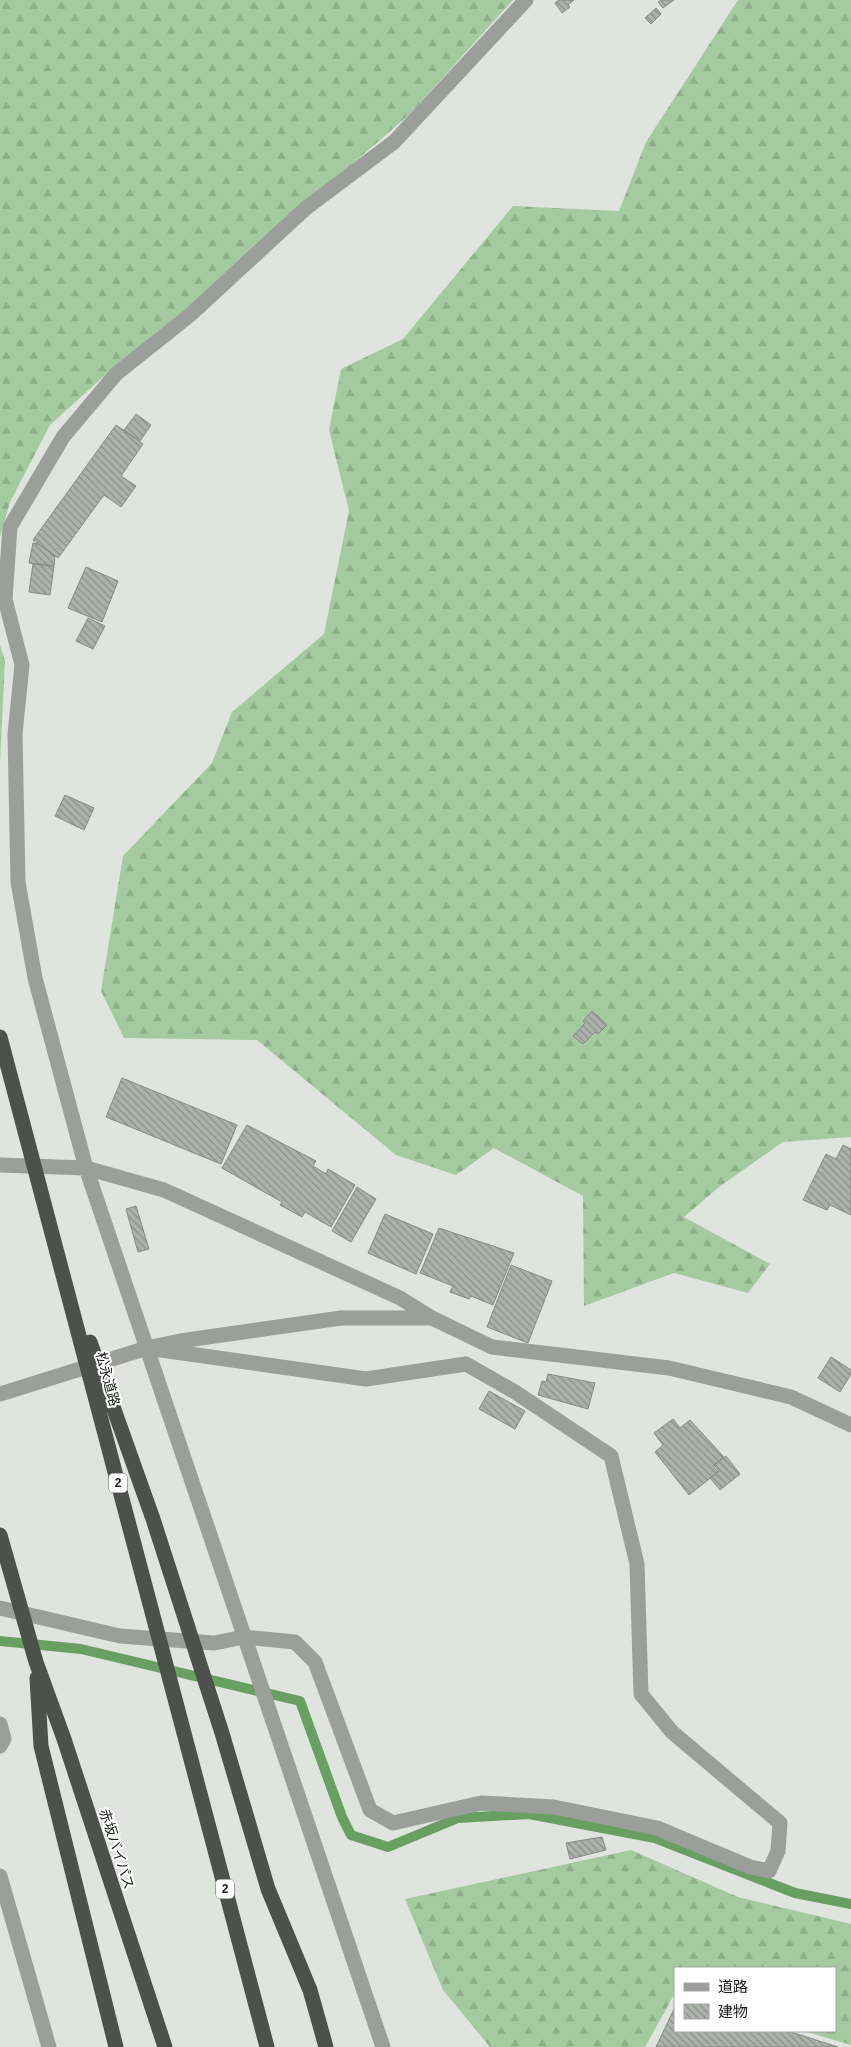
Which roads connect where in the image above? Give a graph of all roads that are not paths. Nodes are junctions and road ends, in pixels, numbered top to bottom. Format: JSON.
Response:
{"nodes":[{"id":1,"x":526,"y":0,"type":"edge"},
{"id":2,"x":0,"y":1037,"type":"edge"},
{"id":3,"x":0,"y":1165,"type":"edge"},
{"id":4,"x":86,"y":1168,"type":"junction"},
{"id":5,"x":53,"y":1235,"type":"junction"},
{"id":6,"x":432,"y":1318,"type":"junction"},
{"id":7,"x":147,"y":1348,"type":"junction"},
{"id":8,"x":0,"y":1394,"type":"edge"},
{"id":9,"x":851,"y":1425,"type":"edge"},
{"id":10,"x":0,"y":1535,"type":"edge"},
{"id":11,"x":0,"y":1608,"type":"edge"},
{"id":12,"x":244,"y":1637,"type":"junction"},
{"id":13,"x":36,"y":1662,"type":"junction"},
{"id":14,"x":0,"y":1724,"type":"edge"},
{"id":15,"x":0,"y":1746,"type":"edge"},
{"id":16,"x":0,"y":1876,"type":"edge"},
{"id":17,"x":49,"y":2047,"type":"edge"},
{"id":18,"x":116,"y":2047,"type":"edge"},
{"id":19,"x":165,"y":2047,"type":"edge"},
{"id":20,"x":267,"y":2047,"type":"edge"},
{"id":21,"x":326,"y":2047,"type":"edge"},
{"id":22,"x":383,"y":2047,"type":"edge"}],
"edges":[{"from":1,"to":4,"type":"street"},
{"from":2,"to":5,"type":"highway","name":"松永道路","number":"2"},
{"from":3,"to":4,"type":"street"},
{"from":4,"to":6,"type":"street"},
{"from":4,"to":7,"type":"street"},
{"from":5,"to":20,"type":"highway","name":"松永道路","number":"2"},
{"from":5,"to":21,"type":"highway"},
{"from":6,"to":7,"type":"street"},
{"from":6,"to":9,"type":"street"},
{"from":7,"to":8,"type":"street"},
{"from":7,"to":12,"type":"street"},
{"from":7,"to":12,"type":"street"},
{"from":10,"to":13,"type":"highway"},
{"from":11,"to":12,"type":"street"},
{"from":12,"to":22,"type":"street"},
{"from":13,"to":18,"type":"highway"},
{"from":13,"to":19,"type":"highway","name":"赤坂バイパス"},
{"from":14,"to":15,"type":"street"},
{"from":16,"to":17,"type":"street"}]}
